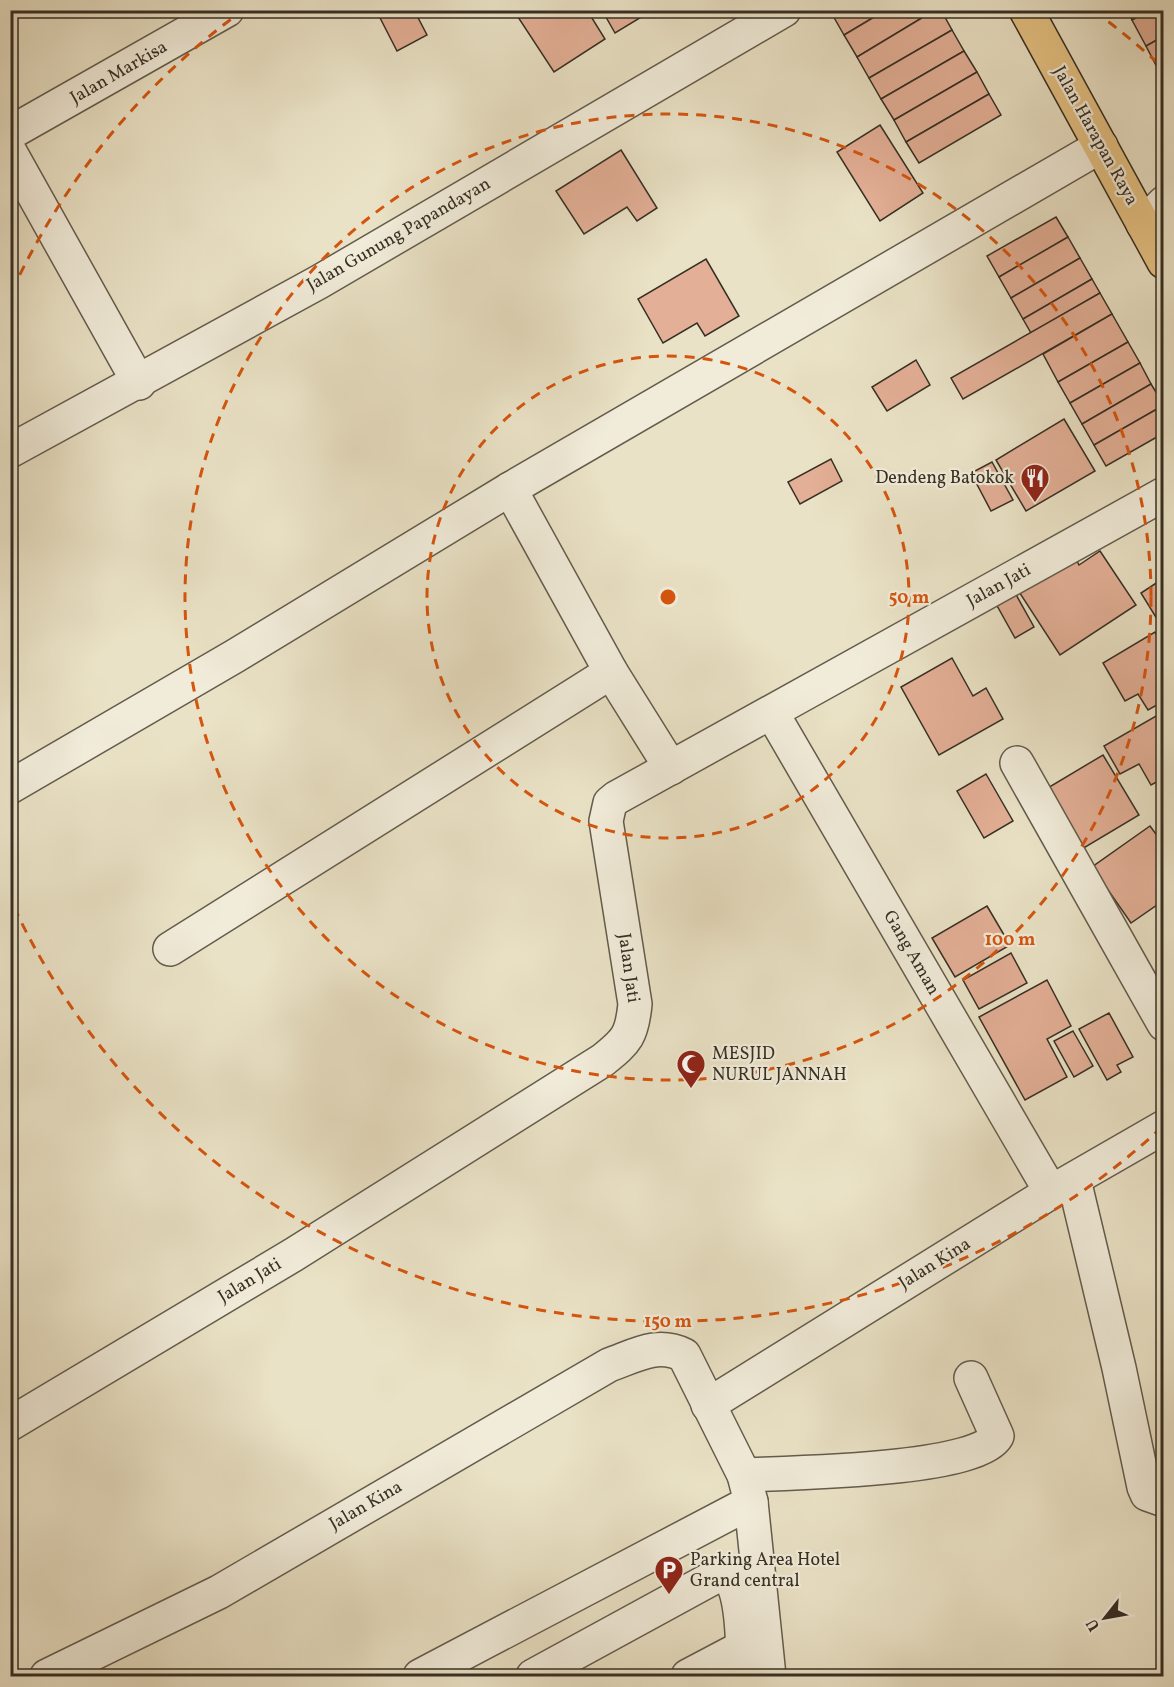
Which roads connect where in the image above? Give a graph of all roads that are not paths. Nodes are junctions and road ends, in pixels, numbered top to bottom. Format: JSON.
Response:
{"nodes":[{"id":1,"x":227,"y":10,"type":"edge"},
{"id":2,"x":784,"y":10,"type":"edge"},
{"id":3,"x":1026,"y":10,"type":"edge"},
{"id":4,"x":10,"y":133,"type":"edge"},
{"id":5,"x":1101,"y":146,"type":"junction"},
{"id":6,"x":10,"y":152,"type":"edge"},
{"id":7,"x":1153,"y":213,"type":"edge"},
{"id":8,"x":1164,"y":262,"type":"edge"},
{"id":9,"x":139,"y":383,"type":"junction"},
{"id":10,"x":10,"y":451,"type":"edge"},
{"id":11,"x":510,"y":489,"type":"junction"},
{"id":12,"x":1164,"y":494,"type":"edge"},
{"id":13,"x":611,"y":672,"type":"junction"},
{"id":14,"x":772,"y":713,"type":"junction"},
{"id":15,"x":1017,"y":763,"type":"dead end"},
{"id":16,"x":671,"y":768,"type":"junction"},
{"id":17,"x":10,"y":787,"type":"edge"},
{"id":18,"x":170,"y":949,"type":"dead end"},
{"id":19,"x":1164,"y":1024,"type":"edge"},
{"id":20,"x":1164,"y":1127,"type":"edge"},
{"id":21,"x":1062,"y":1186,"type":"junction"},
{"id":22,"x":971,"y":1378,"type":"dead end"},
{"id":23,"x":708,"y":1405,"type":"junction"},
{"id":24,"x":10,"y":1424,"type":"edge"},
{"id":25,"x":748,"y":1489,"type":"junction"},
{"id":26,"x":1164,"y":1500,"type":"edge"},
{"id":27,"x":743,"y":1662,"type":"edge"},
{"id":28,"x":47,"y":1677,"type":"edge"},
{"id":29,"x":420,"y":1677,"type":"edge"},
{"id":30,"x":533,"y":1677,"type":"edge"},
{"id":31,"x":688,"y":1677,"type":"edge"},
{"id":32,"x":769,"y":1677,"type":"edge"}],
"edges":[{"from":1,"to":4,"type":"street","name":"Jalan Markisa"},
{"from":2,"to":9,"type":"street","name":"Jalan Gunung Papandayan"},
{"from":3,"to":5,"type":"main road","name":"Jalan Harapan Raya"},
{"from":5,"to":7,"type":"main road","name":"Jalan Harapan Raya"},
{"from":5,"to":11,"type":"street"},
{"from":6,"to":9,"type":"street"},
{"from":7,"to":8,"type":"main road","name":"Jalan Harapan Raya"},
{"from":9,"to":10,"type":"street","name":"Jalan Gunung Papandayan"},
{"from":11,"to":13,"type":"street"},
{"from":11,"to":17,"type":"street"},
{"from":12,"to":14,"type":"street","name":"Jalan Jati"},
{"from":13,"to":16,"type":"street"},
{"from":13,"to":18,"type":"street"},
{"from":14,"to":16,"type":"street","name":"Jalan Jati"},
{"from":14,"to":21,"type":"street","name":"Gang Aman"},
{"from":15,"to":19,"type":"street"},
{"from":16,"to":24,"type":"street","name":"Jalan Jati"},
{"from":20,"to":21,"type":"street","name":"Jalan Kina"},
{"from":21,"to":23,"type":"street","name":"Jalan Kina"},
{"from":21,"to":26,"type":"street","name":"Gang Aman"},
{"from":22,"to":25,"type":"street"},
{"from":23,"to":25,"type":"street"},
{"from":23,"to":28,"type":"street","name":"Jalan Kina"},
{"from":25,"to":29,"type":"street"},
{"from":25,"to":32,"type":"street"},
{"from":27,"to":30,"type":"street"},
{"from":27,"to":31,"type":"street"}]}
